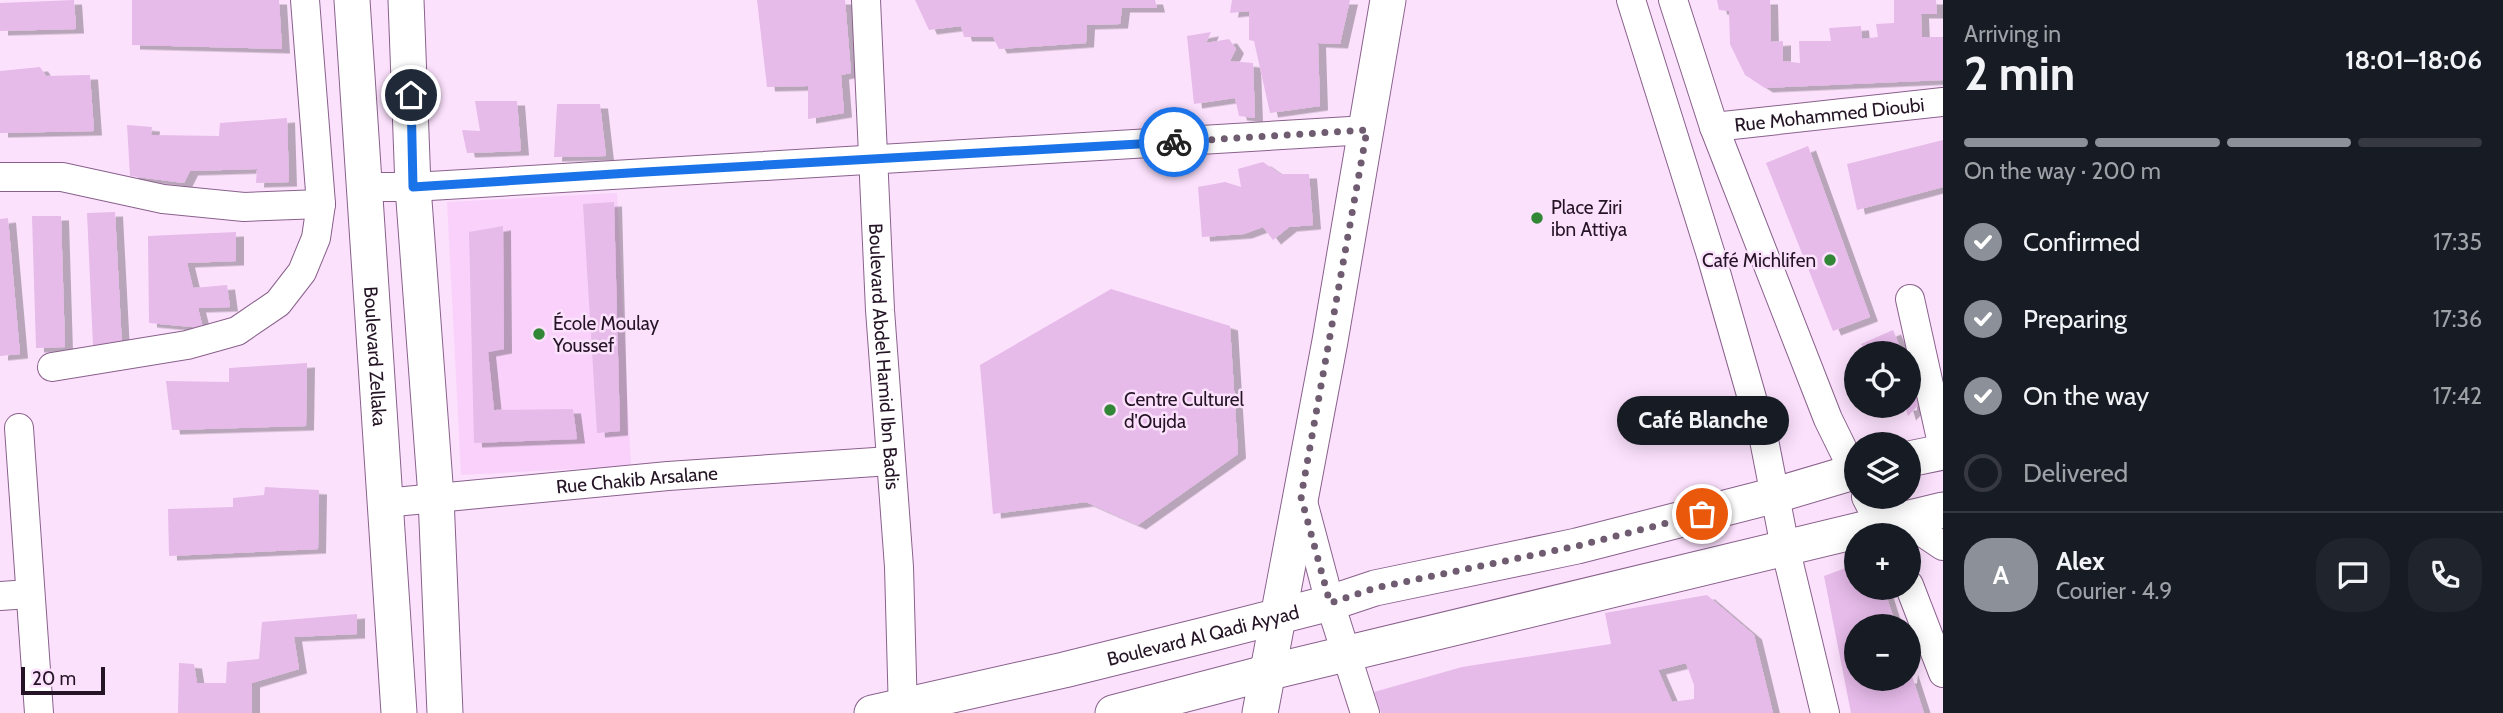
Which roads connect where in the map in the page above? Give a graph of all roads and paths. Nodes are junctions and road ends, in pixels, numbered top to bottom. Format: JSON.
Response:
{"nodes":[{"id":1,"x":305,"y":0,"type":"edge"},
{"id":2,"x":352,"y":0,"type":"edge"},
{"id":3,"x":406,"y":0,"type":"edge"},
{"id":4,"x":866,"y":0,"type":"edge"},
{"id":5,"x":1388,"y":0,"type":"edge"},
{"id":6,"x":1631,"y":0,"type":"edge"},
{"id":7,"x":1673,"y":0,"type":"edge"},
{"id":8,"x":1943,"y":102,"type":"edge"},
{"id":9,"x":1714,"y":127,"type":"junction"},
{"id":10,"x":1367,"y":130,"type":"junction"},
{"id":11,"x":873,"y":158,"type":"junction"},
{"id":12,"x":0,"y":177,"type":"edge"},
{"id":13,"x":364,"y":187,"type":"junction"},
{"id":14,"x":413,"y":187,"type":"junction"},
{"id":15,"x":321,"y":204,"type":"junction"},
{"id":16,"x":1910,"y":299,"type":"dead end"},
{"id":17,"x":52,"y":367,"type":"dead end"},
{"id":18,"x":19,"y":428,"type":"dead end"},
{"id":19,"x":1844,"y":448,"type":"edge"},
{"id":20,"x":1943,"y":450,"type":"edge"},
{"id":21,"x":1921,"y":456,"type":"edge"},
{"id":22,"x":890,"y":461,"type":"junction"},
{"id":23,"x":1776,"y":495,"type":"junction"},
{"id":24,"x":436,"y":497,"type":"junction"},
{"id":25,"x":1301,"y":497,"type":"junction"},
{"id":26,"x":1844,"y":499,"type":"edge"},
{"id":27,"x":384,"y":503,"type":"junction"},
{"id":28,"x":1921,"y":507,"type":"edge"},
{"id":29,"x":1855,"y":509,"type":"edge"},
{"id":30,"x":1886,"y":509,"type":"edge"},
{"id":31,"x":1943,"y":510,"type":"edge"},
{"id":32,"x":1943,"y":546,"type":"edge"},
{"id":33,"x":1785,"y":547,"type":"junction"},
{"id":34,"x":29,"y":594,"type":"junction"},
{"id":35,"x":0,"y":596,"type":"edge"},
{"id":36,"x":1915,"y":600,"type":"edge"},
{"id":37,"x":1330,"y":603,"type":"junction"},
{"id":38,"x":1277,"y":615,"type":"junction"},
{"id":39,"x":1345,"y":655,"type":"junction"},
{"id":40,"x":1266,"y":673,"type":"junction"},
{"id":41,"x":1943,"y":673,"type":"edge"},
{"id":42,"x":893,"y":710,"type":"edge"},
{"id":43,"x":39,"y":713,"type":"edge"},
{"id":44,"x":399,"y":713,"type":"edge"},
{"id":45,"x":444,"y":713,"type":"edge"},
{"id":46,"x":1113,"y":713,"type":"edge"},
{"id":47,"x":1260,"y":713,"type":"edge"},
{"id":48,"x":1365,"y":713,"type":"edge"},
{"id":49,"x":1825,"y":713,"type":"edge"}],
"edges":[{"from":1,"to":15,"type":"street"},
{"from":2,"to":13,"type":"main road","name":"Boulevard Zellaka"},
{"from":3,"to":14,"type":"main road"},
{"from":4,"to":11,"type":"street","name":"Boulevard Abdel Hamid Ibn Badis"},
{"from":5,"to":10,"type":"main road"},
{"from":6,"to":23,"type":"street"},
{"from":7,"to":9,"type":"street"},
{"from":8,"to":9,"type":"street","name":"Rue Mohammed Dioubi"},
{"from":9,"to":19,"type":"street"},
{"from":10,"to":11,"type":"street"},
{"from":10,"to":25,"type":"main road"},
{"from":11,"to":14,"type":"street"},
{"from":11,"to":22,"type":"street","name":"Boulevard Abdel Hamid Ibn Badis"},
{"from":12,"to":15,"type":"street"},
{"from":13,"to":14,"type":"street"},
{"from":13,"to":27,"type":"main road","name":"Boulevard Zellaka"},
{"from":14,"to":24,"type":"main road"},
{"from":15,"to":17,"type":"street"},
{"from":16,"to":20,"type":"street"},
{"from":18,"to":34,"type":"street"},
{"from":20,"to":21,"type":"main road"},
{"from":22,"to":24,"type":"street","name":"Rue Chakib Arsalane"},
{"from":22,"to":42,"type":"street","name":"Boulevard Abdel Hamid Ibn Badis"},
{"from":23,"to":26,"type":"main road","name":"Boulevard Al Qadi Ayyad"},
{"from":23,"to":33,"type":"street"},
{"from":23,"to":37,"type":"main road","name":"Boulevard Al Qadi Ayyad"},
{"from":24,"to":27,"type":"street","name":"Rue Chakib Arsalane"},
{"from":24,"to":45,"type":"main road"},
{"from":25,"to":37,"type":"street"},
{"from":25,"to":38,"type":"main road"},
{"from":27,"to":44,"type":"main road","name":"Boulevard Zellaka"},
{"from":28,"to":31,"type":"main road"},
{"from":29,"to":33,"type":"main road"},
{"from":30,"to":32,"type":"street"},
{"from":33,"to":39,"type":"main road"},
{"from":33,"to":49,"type":"street"},
{"from":34,"to":35,"type":"street"},
{"from":34,"to":43,"type":"street"},
{"from":36,"to":41,"type":"street"},
{"from":37,"to":38,"type":"main road","name":"Boulevard Al Qadi Ayyad"},
{"from":37,"to":39,"type":"street"},
{"from":38,"to":40,"type":"main road"},
{"from":38,"to":42,"type":"main road","name":"Boulevard Al Qadi Ayyad"},
{"from":39,"to":40,"type":"main road"},
{"from":39,"to":48,"type":"street"},
{"from":40,"to":46,"type":"main road"},
{"from":40,"to":47,"type":"main road"}]}
